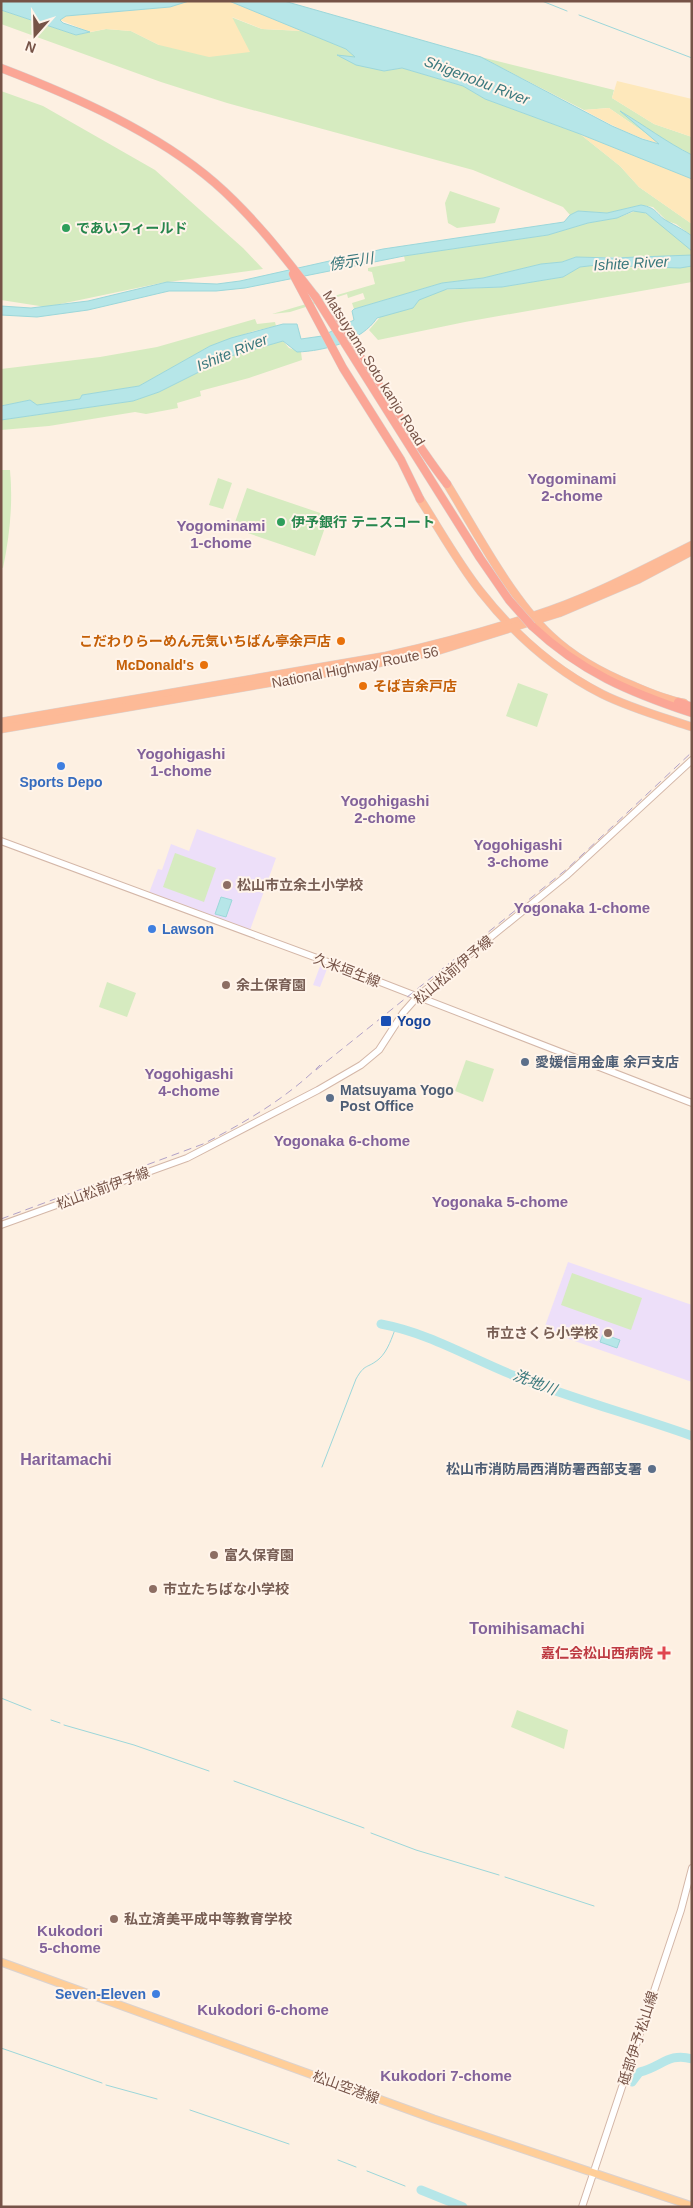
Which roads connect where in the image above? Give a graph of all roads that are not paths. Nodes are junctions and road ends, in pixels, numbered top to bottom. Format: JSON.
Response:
{"nodes":[{"id":1,"x":1,"y":68,"type":"edge"},
{"id":2,"x":311,"y":298,"type":"junction"},
{"id":3,"x":692,"y":545,"type":"edge"},
{"id":4,"x":692,"y":551,"type":"edge"},
{"id":5,"x":532,"y":620,"type":"junction"},
{"id":6,"x":511,"y":626,"type":"junction"},
{"id":7,"x":692,"y":706,"type":"edge"},
{"id":8,"x":692,"y":713,"type":"edge"},
{"id":9,"x":1,"y":722,"type":"edge"},
{"id":10,"x":692,"y":727,"type":"edge"},
{"id":11,"x":1,"y":728,"type":"edge"},
{"id":12,"x":692,"y":760,"type":"edge"},
{"id":13,"x":1,"y":841,"type":"edge"},
{"id":14,"x":418,"y":996,"type":"junction"},
{"id":15,"x":692,"y":1103,"type":"edge"},
{"id":16,"x":1,"y":1225,"type":"edge"},
{"id":17,"x":692,"y":1868,"type":"edge"},
{"id":18,"x":1,"y":1962,"type":"edge"},
{"id":19,"x":593,"y":2173,"type":"junction"},
{"id":20,"x":692,"y":2206,"type":"edge"},
{"id":21,"x":582,"y":2207,"type":"edge"}],
"edges":[{"from":1,"to":2,"type":"highway","name":"Matsuyama Soto kanjo Road"},
{"from":2,"to":5,"type":"highway","bridge":true},
{"from":2,"to":5,"type":"highway","name":"Matsuyama Soto kanjo Road","bridge":true},
{"from":2,"to":6,"type":"highway"},
{"from":3,"to":5,"type":"highway","name":"National Highway Route 56"},
{"from":4,"to":5,"type":"highway","name":"National Highway Route 56"},
{"from":5,"to":6,"type":"highway","name":"National Highway Route 56"},
{"from":5,"to":7,"type":"highway"},
{"from":5,"to":8,"type":"highway","name":"Matsuyama Soto kanjo Road"},
{"from":6,"to":9,"type":"highway","name":"National Highway Route 56"},
{"from":6,"to":10,"type":"highway"},
{"from":6,"to":11,"type":"highway","name":"National Highway Route 56"},
{"from":12,"to":14,"type":"main road","name":"松山松前伊予線"},
{"from":13,"to":14,"type":"main road","name":"久米垣生線"},
{"from":14,"to":15,"type":"main road","name":"久米垣生線"},
{"from":14,"to":16,"type":"main road","name":"松山松前伊予線"},
{"from":17,"to":19,"type":"main road","name":"砥部伊予松山線"},
{"from":18,"to":19,"type":"main road","name":"松山空港線"},
{"from":19,"to":20,"type":"main road","name":"松山空港線"},
{"from":19,"to":21,"type":"main road","name":"砥部伊予松山線"}]}
